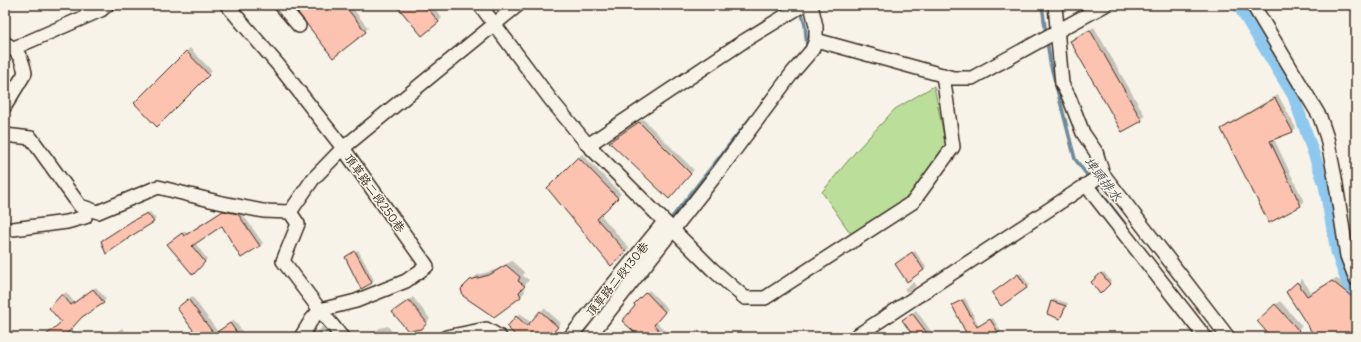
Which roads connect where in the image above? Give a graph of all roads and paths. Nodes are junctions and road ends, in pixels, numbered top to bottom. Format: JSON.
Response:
{"nodes":[{"id":1,"x":107,"y":5,"type":"edge"},
{"id":2,"x":227,"y":5,"type":"edge"},
{"id":3,"x":281,"y":5,"type":"edge"},
{"id":4,"x":480,"y":5,"type":"edge"},
{"id":5,"x":518,"y":5,"type":"edge"},
{"id":6,"x":811,"y":5,"type":"edge"},
{"id":7,"x":1055,"y":5,"type":"edge"},
{"id":8,"x":1105,"y":5,"type":"edge"},
{"id":9,"x":1253,"y":5,"type":"edge"},
{"id":10,"x":799,"y":8,"type":"edge"},
{"id":11,"x":494,"y":24,"type":"junction"},
{"id":12,"x":299,"y":26,"type":"dead end"},
{"id":13,"x":1057,"y":31,"type":"junction"},
{"id":14,"x":816,"y":40,"type":"junction"},
{"id":15,"x":9,"y":45,"type":"edge"},
{"id":16,"x":943,"y":75,"type":"junction"},
{"id":17,"x":5,"y":106,"type":"edge"},
{"id":18,"x":5,"y":135,"type":"edge"},
{"id":19,"x":588,"y":145,"type":"junction"},
{"id":20,"x":343,"y":148,"type":"junction"},
{"id":21,"x":1103,"y":174,"type":"junction"},
{"id":22,"x":1086,"y":185,"type":"junction"},
{"id":23,"x":86,"y":208,"type":"junction"},
{"id":24,"x":290,"y":212,"type":"junction"},
{"id":25,"x":668,"y":225,"type":"junction"},
{"id":26,"x":5,"y":230,"type":"edge"},
{"id":27,"x":1355,"y":277,"type":"edge"},
{"id":28,"x":320,"y":310,"type":"junction"},
{"id":29,"x":301,"y":337,"type":"edge"},
{"id":30,"x":342,"y":337,"type":"edge"},
{"id":31,"x":446,"y":337,"type":"edge"},
{"id":32,"x":500,"y":337,"type":"edge"},
{"id":33,"x":570,"y":337,"type":"edge"},
{"id":34,"x":590,"y":337,"type":"edge"},
{"id":35,"x":855,"y":337,"type":"edge"},
{"id":36,"x":1205,"y":337,"type":"edge"},
{"id":37,"x":1228,"y":337,"type":"edge"}],
"edges":[{"from":1,"to":15,"type":"street"},
{"from":2,"to":20,"type":"street","name":"頂草路二段250巷"},
{"from":3,"to":12,"type":"street"},
{"from":4,"to":11,"type":"street"},
{"from":5,"to":11,"type":"street"},
{"from":6,"to":14,"type":"street"},
{"from":7,"to":13,"type":"street"},
{"from":8,"to":13,"type":"street"},
{"from":9,"to":27,"type":"street"},
{"from":10,"to":19,"type":"street"},
{"from":11,"to":19,"type":"street"},
{"from":11,"to":20,"type":"street"},
{"from":13,"to":16,"type":"street"},
{"from":13,"to":21,"type":"street"},
{"from":14,"to":16,"type":"street"},
{"from":14,"to":25,"type":"street"},
{"from":15,"to":17,"type":"street"},
{"from":16,"to":25,"type":"street"},
{"from":18,"to":23,"type":"street"},
{"from":19,"to":25,"type":"street"},
{"from":20,"to":24,"type":"street"},
{"from":20,"to":28,"type":"street","name":"頂草路二段250巷"},
{"from":21,"to":22,"type":"street"},
{"from":21,"to":37,"type":"street"},
{"from":22,"to":35,"type":"street"},
{"from":22,"to":36,"type":"street"},
{"from":23,"to":24,"type":"street"},
{"from":23,"to":26,"type":"street"},
{"from":24,"to":28,"type":"street"},
{"from":25,"to":33,"type":"street","name":"頂草路二段130巷"},
{"from":25,"to":34,"type":"street"},
{"from":28,"to":29,"type":"street"},
{"from":28,"to":30,"type":"street"},
{"from":31,"to":32,"type":"street"}]}
